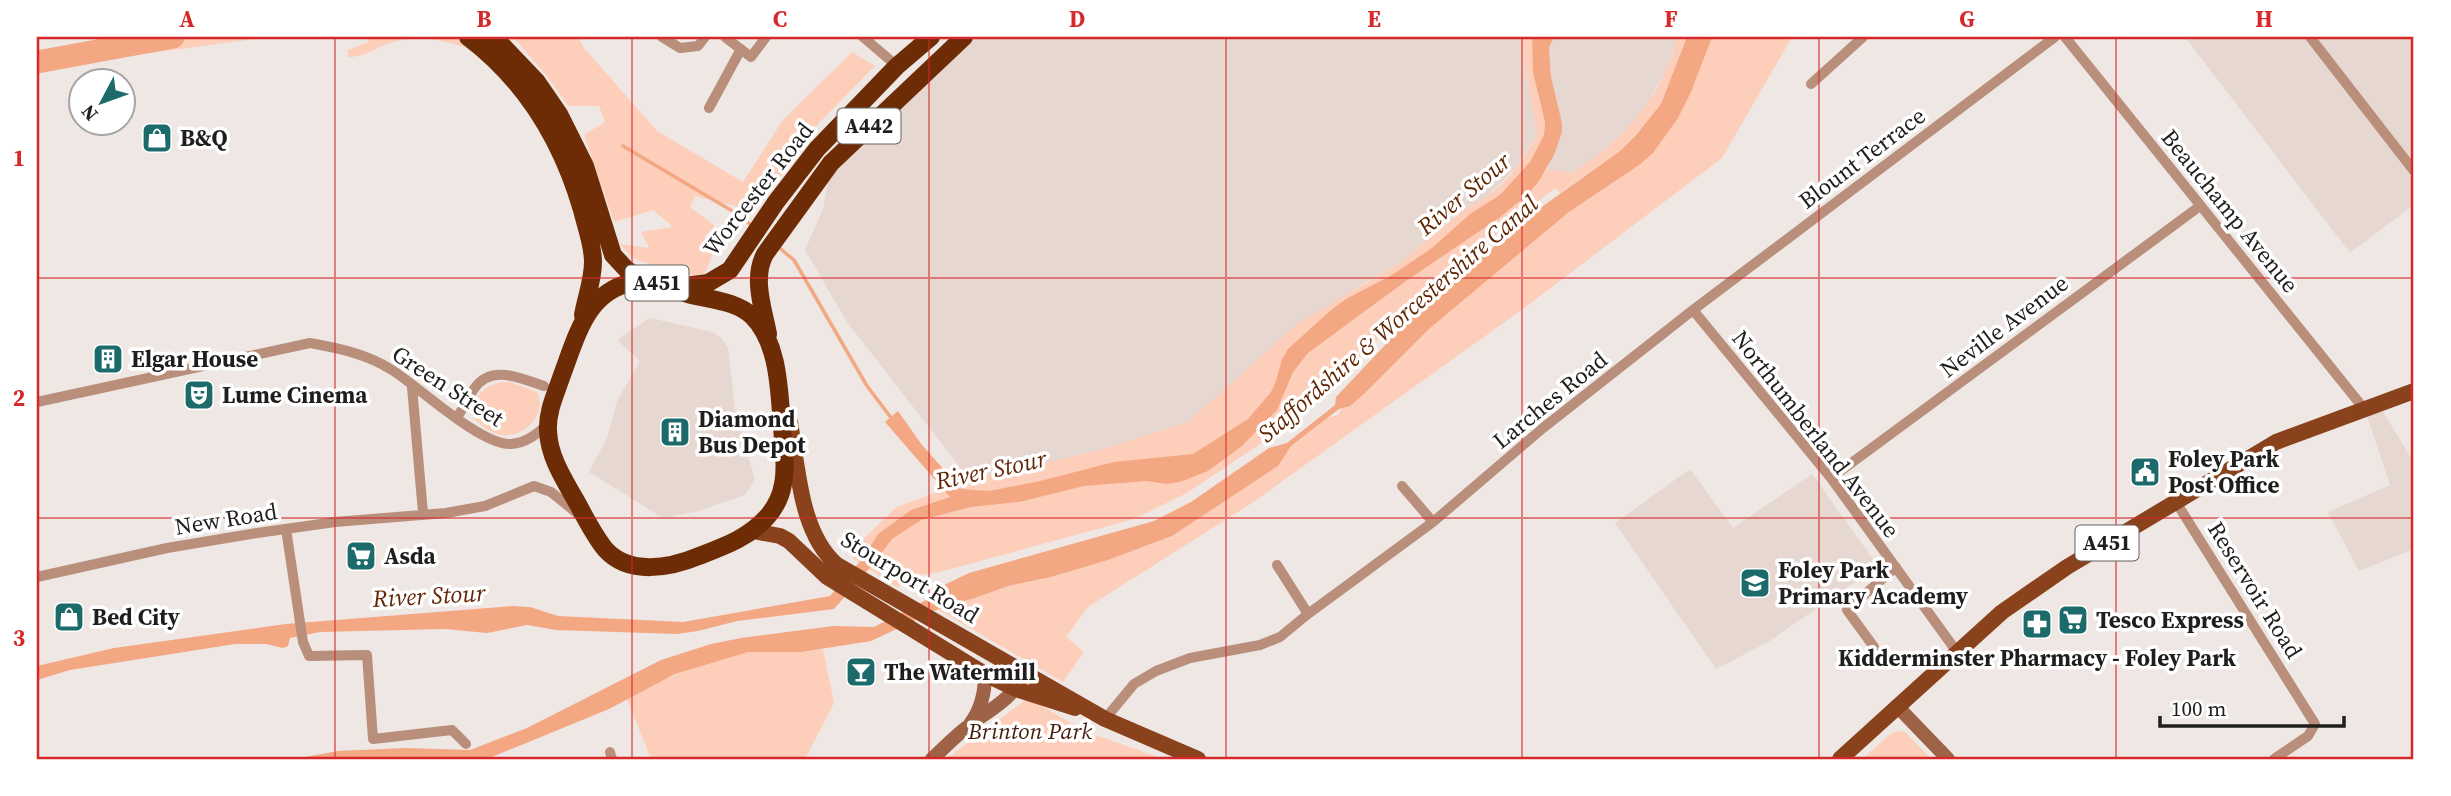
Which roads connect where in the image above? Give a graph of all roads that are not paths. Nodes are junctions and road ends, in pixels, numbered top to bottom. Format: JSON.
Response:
{"nodes":[{"id":1,"x":468,"y":37,"type":"edge"},
{"id":2,"x":494,"y":37,"type":"edge"},
{"id":3,"x":662,"y":37,"type":"edge"},
{"id":4,"x":705,"y":37,"type":"edge"},
{"id":5,"x":725,"y":37,"type":"edge"},
{"id":6,"x":766,"y":37,"type":"edge"},
{"id":7,"x":863,"y":37,"type":"edge"},
{"id":8,"x":932,"y":37,"type":"edge"},
{"id":9,"x":964,"y":37,"type":"edge"},
{"id":10,"x":1863,"y":37,"type":"edge"},
{"id":11,"x":2055,"y":37,"type":"edge"},
{"id":12,"x":2065,"y":37,"type":"edge"},
{"id":13,"x":2310,"y":37,"type":"edge"},
{"id":14,"x":741,"y":49,"type":"junction"},
{"id":15,"x":947,"y":51,"type":"junction"},
{"id":16,"x":897,"y":66,"type":"junction"},
{"id":17,"x":1811,"y":84,"type":"dead end"},
{"id":18,"x":709,"y":108,"type":"dead end"},
{"id":19,"x":802,"y":169,"type":"junction"},
{"id":20,"x":2414,"y":171,"type":"edge"},
{"id":21,"x":817,"y":183,"type":"junction"},
{"id":22,"x":2200,"y":206,"type":"junction"},
{"id":23,"x":642,"y":281,"type":"junction"},
{"id":24,"x":671,"y":288,"type":"junction"},
{"id":25,"x":1693,"y":310,"type":"junction"},
{"id":26,"x":582,"y":322,"type":"junction"},
{"id":27,"x":769,"y":344,"type":"junction"},
{"id":28,"x":544,"y":386,"type":"dead end"},
{"id":29,"x":412,"y":387,"type":"junction"},
{"id":30,"x":2414,"y":391,"type":"edge"},
{"id":31,"x":37,"y":402,"type":"edge"},
{"id":32,"x":781,"y":407,"type":"junction"},
{"id":33,"x":2365,"y":410,"type":"junction"},
{"id":34,"x":457,"y":417,"type":"junction"},
{"id":35,"x":548,"y":424,"type":"junction"},
{"id":36,"x":1831,"y":478,"type":"junction"},
{"id":37,"x":1402,"y":486,"type":"dead end"},
{"id":38,"x":2176,"y":502,"type":"junction"},
{"id":39,"x":423,"y":513,"type":"junction"},
{"id":40,"x":589,"y":523,"type":"junction"},
{"id":41,"x":1433,"y":523,"type":"junction"},
{"id":42,"x":286,"y":529,"type":"junction"},
{"id":43,"x":753,"y":531,"type":"junction"},
{"id":44,"x":1276,"y":565,"type":"dead end"},
{"id":45,"x":1896,"y":567,"type":"junction"},
{"id":46,"x":37,"y":577,"type":"edge"},
{"id":47,"x":1308,"y":614,"type":"junction"},
{"id":48,"x":1874,"y":647,"type":"dead end"},
{"id":49,"x":1957,"y":652,"type":"junction"},
{"id":50,"x":1026,"y":672,"type":"junction"},
{"id":51,"x":985,"y":674,"type":"junction"},
{"id":52,"x":1016,"y":689,"type":"junction"},
{"id":53,"x":1897,"y":706,"type":"junction"},
{"id":54,"x":1105,"y":719,"type":"junction"},
{"id":55,"x":970,"y":725,"type":"junction"},
{"id":56,"x":466,"y":744,"type":"dead end"},
{"id":57,"x":932,"y":759,"type":"edge"},
{"id":58,"x":1198,"y":759,"type":"edge"},
{"id":59,"x":1840,"y":759,"type":"edge"},
{"id":60,"x":1948,"y":759,"type":"edge"},
{"id":61,"x":2274,"y":759,"type":"edge"}],
"edges":[{"from":1,"to":26,"type":"highway","number":"A451"},
{"from":2,"to":23,"type":"highway","number":"A451"},
{"from":3,"to":4,"type":"street"},
{"from":5,"to":14,"type":"street"},
{"from":6,"to":14,"type":"street"},
{"from":7,"to":16,"type":"street"},
{"from":8,"to":15,"type":"highway"},
{"from":8,"to":16,"type":"highway","name":"Worcester Road","number":"A442"},
{"from":9,"to":15,"type":"highway","name":"Worcester Road","number":"A442"},
{"from":10,"to":17,"type":"street"},
{"from":11,"to":25,"type":"street","name":"Blount Terrace"},
{"from":12,"to":22,"type":"street","name":"Beauchamp Avenue"},
{"from":13,"to":20,"type":"street"},
{"from":14,"to":18,"type":"street"},
{"from":15,"to":21,"type":"highway","name":"Worcester Road","number":"A442"},
{"from":16,"to":19,"type":"highway","name":"Worcester Road","number":"A442"},
{"from":19,"to":21,"type":"highway"},
{"from":19,"to":24,"type":"highway","name":"Worcester Road","number":"A442"},
{"from":21,"to":27,"type":"highway","name":"Worcester Road","number":"A442"},
{"from":22,"to":33,"type":"street","name":"Beauchamp Avenue"},
{"from":22,"to":36,"type":"street","name":"Neville Avenue"},
{"from":23,"to":24,"type":"highway","number":"A451"},
{"from":23,"to":26,"type":"highway","number":"A451"},
{"from":24,"to":27,"type":"highway","number":"A451"},
{"from":25,"to":36,"type":"street","name":"Northumberland Avenue"},
{"from":25,"to":41,"type":"street","name":"Larches Road"},
{"from":26,"to":35,"type":"highway","number":"A451"},
{"from":27,"to":32,"type":"highway","number":"A451"},
{"from":28,"to":34,"type":"street"},
{"from":29,"to":31,"type":"street","name":"Green Street"},
{"from":29,"to":34,"type":"street","name":"Green Street"},
{"from":29,"to":39,"type":"street"},
{"from":30,"to":33,"type":"main road","number":"A451"},
{"from":32,"to":43,"type":"highway","number":"A451"},
{"from":32,"to":50,"type":"main road","name":"Stourport Road","number":"A451"},
{"from":33,"to":38,"type":"main road","number":"A451"},
{"from":34,"to":35,"type":"street","name":"Green Street"},
{"from":35,"to":40,"type":"highway","number":"A451"},
{"from":36,"to":45,"type":"street","name":"Northumberland Avenue"},
{"from":37,"to":41,"type":"street"},
{"from":38,"to":49,"type":"main road","number":"A451"},
{"from":38,"to":61,"type":"street","name":"Reservoir Road"},
{"from":39,"to":40,"type":"street"},
{"from":39,"to":42,"type":"street","name":"New Road"},
{"from":40,"to":43,"type":"highway","number":"A451"},
{"from":41,"to":47,"type":"street","name":"Larches Road"},
{"from":42,"to":46,"type":"street","name":"New Road"},
{"from":42,"to":56,"type":"street"},
{"from":43,"to":51,"type":"main road","name":"Stourport Road","number":"A451"},
{"from":44,"to":47,"type":"street"},
{"from":45,"to":48,"type":"street"},
{"from":45,"to":49,"type":"street","name":"Northumberland Avenue"},
{"from":47,"to":54,"type":"street","name":"Larches Road"},
{"from":49,"to":53,"type":"main road","number":"A451"},
{"from":50,"to":52,"type":"street"},
{"from":50,"to":54,"type":"main road","name":"Stourport Road","number":"A451"},
{"from":51,"to":52,"type":"main road","name":"Stourport Road","number":"A451"},
{"from":51,"to":55,"type":"street"},
{"from":52,"to":54,"type":"main road","name":"Stourport Road","number":"A451"},
{"from":52,"to":55,"type":"street"},
{"from":53,"to":59,"type":"main road","number":"A451"},
{"from":53,"to":60,"type":"street"},
{"from":54,"to":58,"type":"main road","name":"Stourport Road","number":"A451"},
{"from":55,"to":57,"type":"street"}]}
